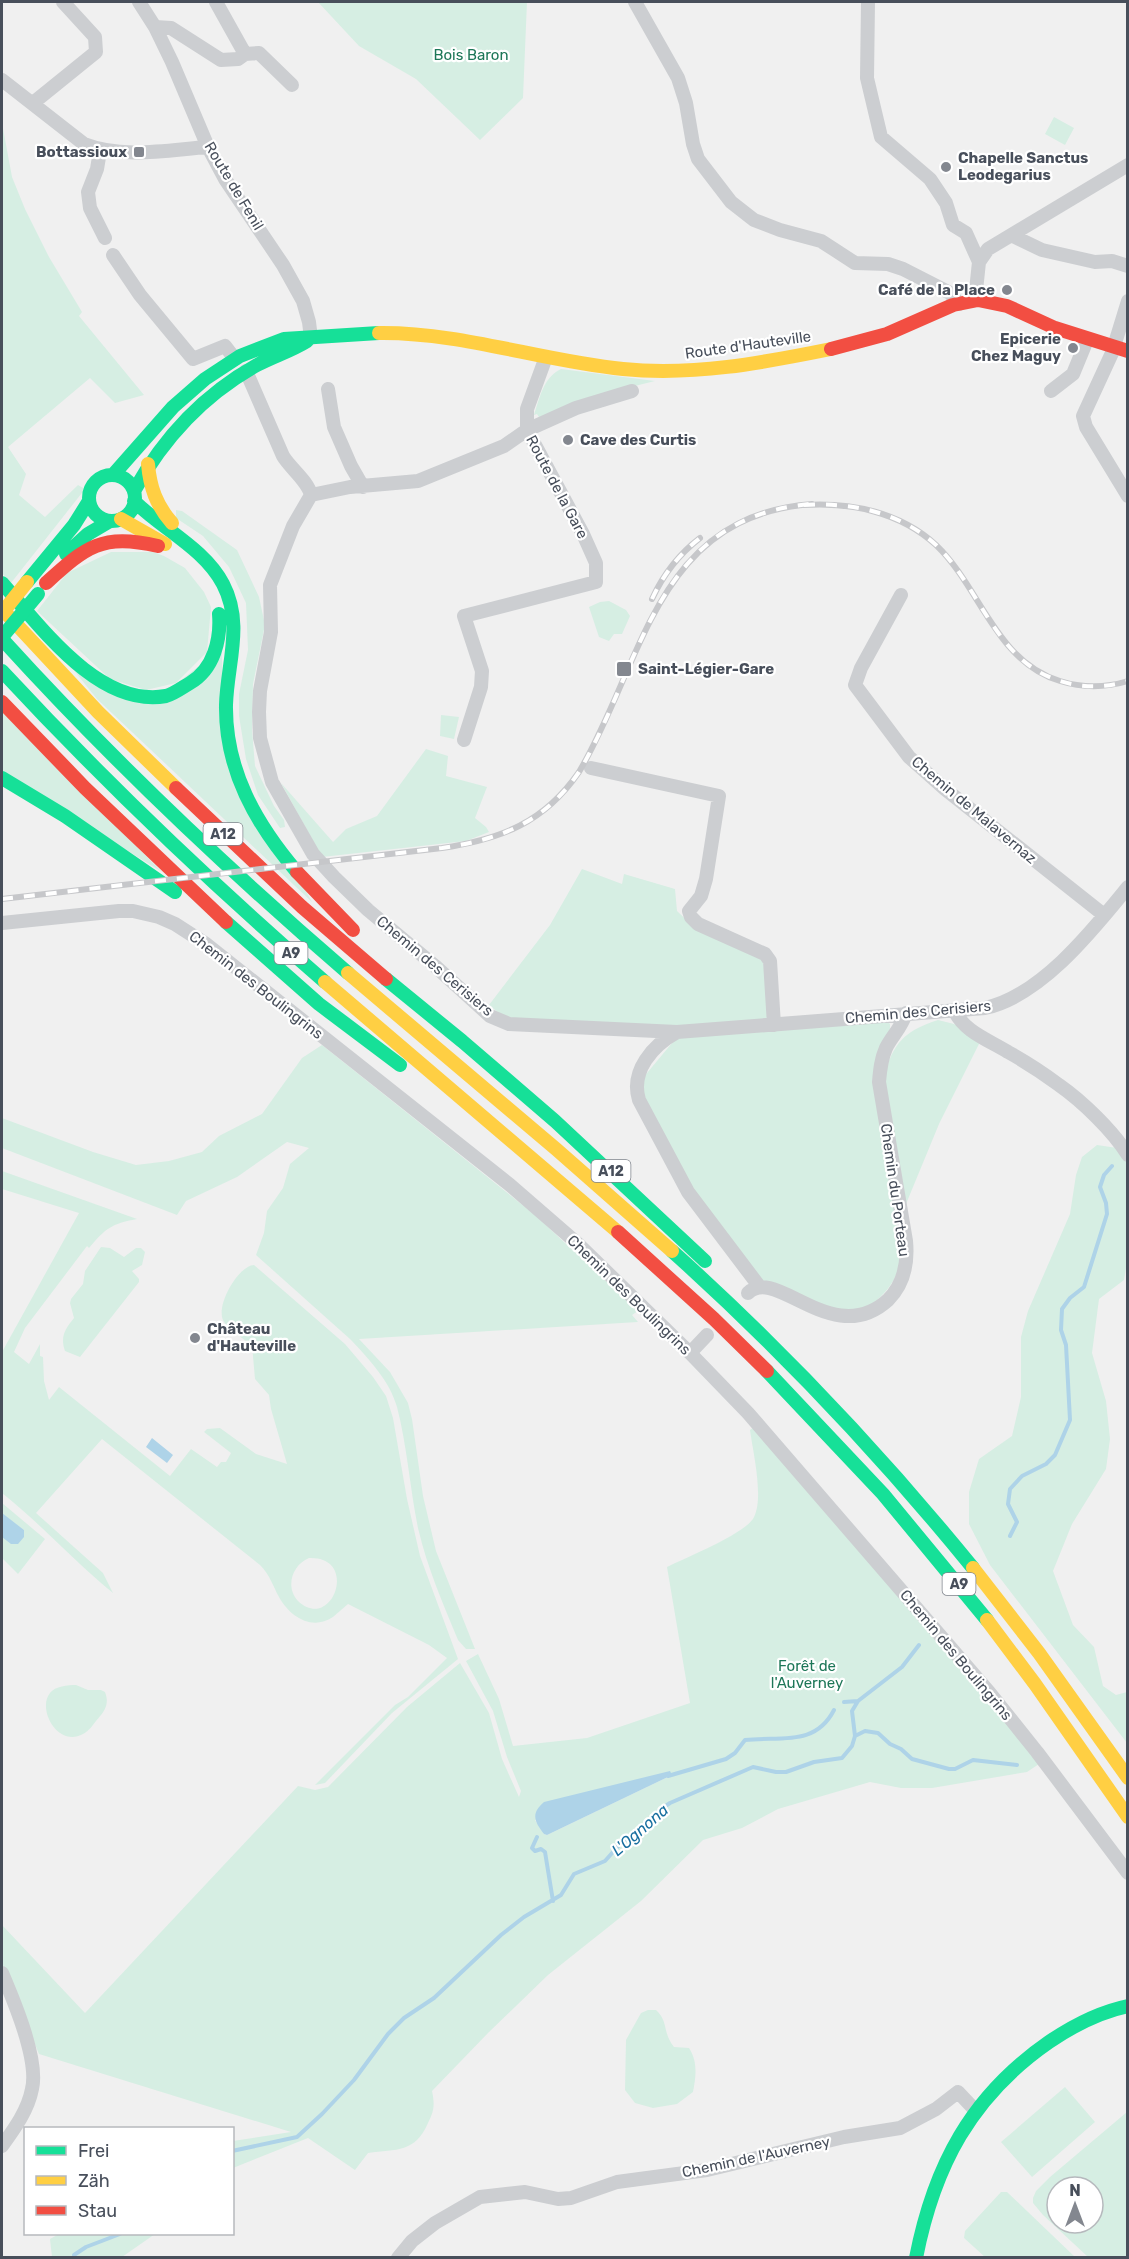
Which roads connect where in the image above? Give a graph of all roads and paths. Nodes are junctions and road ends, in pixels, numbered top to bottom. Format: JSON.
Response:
{"nodes":[{"id":1,"x":63,"y":2,"type":"edge"},
{"id":2,"x":139,"y":2,"type":"edge"},
{"id":3,"x":216,"y":2,"type":"edge"},
{"id":4,"x":635,"y":2,"type":"edge"},
{"id":5,"x":868,"y":2,"type":"edge"},
{"id":6,"x":155,"y":27,"type":"junction"},
{"id":7,"x":245,"y":54,"type":"junction"},
{"id":8,"x":2,"y":80,"type":"edge"},
{"id":9,"x":292,"y":85,"type":"dead end"},
{"id":10,"x":33,"y":103,"type":"junction"},
{"id":11,"x":208,"y":147,"type":"junction"},
{"id":12,"x":100,"y":150,"type":"junction"},
{"id":13,"x":1128,"y":165,"type":"edge"},
{"id":14,"x":1011,"y":235,"type":"junction"},
{"id":15,"x":105,"y":238,"type":"dead end"},
{"id":16,"x":113,"y":255,"type":"dead end"},
{"id":17,"x":979,"y":262,"type":"junction"},
{"id":18,"x":1128,"y":266,"type":"edge"},
{"id":19,"x":975,"y":300,"type":"junction"},
{"id":20,"x":1128,"y":301,"type":"edge"},
{"id":21,"x":959,"y":304,"type":"junction"},
{"id":22,"x":311,"y":338,"type":"junction"},
{"id":23,"x":1087,"y":340,"type":"junction"},
{"id":24,"x":1121,"y":349,"type":"edge"},
{"id":25,"x":546,"y":357,"type":"junction"},
{"id":26,"x":235,"y":359,"type":"junction"},
{"id":27,"x":246,"y":371,"type":"junction"},
{"id":28,"x":328,"y":390,"type":"dead end"},
{"id":29,"x":632,"y":391,"type":"dead end"},
{"id":30,"x":1051,"y":391,"type":"dead end"},
{"id":31,"x":527,"y":430,"type":"junction"},
{"id":32,"x":148,"y":465,"type":"junction"},
{"id":33,"x":112,"y":475,"type":"junction"},
{"id":34,"x":363,"y":487,"type":"junction"},
{"id":35,"x":311,"y":495,"type":"junction"},
{"id":36,"x":134,"y":496,"type":"junction"},
{"id":37,"x":1128,"y":496,"type":"edge"},
{"id":38,"x":89,"y":501,"type":"junction"},
{"id":39,"x":116,"y":520,"type":"junction"},
{"id":40,"x":190,"y":545,"type":"junction"},
{"id":41,"x":176,"y":551,"type":"junction"},
{"id":42,"x":2,"y":583,"type":"edge"},
{"id":43,"x":42,"y":589,"type":"junction"},
{"id":44,"x":901,"y":594,"type":"dead end"},
{"id":45,"x":2,"y":611,"type":"edge"},
{"id":46,"x":2,"y":638,"type":"edge"},
{"id":47,"x":2,"y":671,"type":"edge"},
{"id":48,"x":2,"y":702,"type":"edge"},
{"id":49,"x":464,"y":740,"type":"dead end"},
{"id":50,"x":591,"y":768,"type":"dead end"},
{"id":51,"x":2,"y":778,"type":"edge"},
{"id":52,"x":1128,"y":887,"type":"edge"},
{"id":53,"x":1104,"y":915,"type":"junction"},
{"id":54,"x":2,"y":923,"type":"edge"},
{"id":55,"x":319,"y":1004,"type":"junction"},
{"id":56,"x":954,"y":1010,"type":"junction"},
{"id":57,"x":906,"y":1013,"type":"junction"},
{"id":58,"x":774,"y":1025,"type":"junction"},
{"id":59,"x":677,"y":1032,"type":"junction"},
{"id":60,"x":462,"y":1041,"type":"junction"},
{"id":61,"x":1128,"y":1155,"type":"edge"},
{"id":62,"x":599,"y":1215,"type":"junction"},
{"id":63,"x":716,"y":1272,"type":"dead end"},
{"id":64,"x":731,"y":1286,"type":"dead end"},
{"id":65,"x":707,"y":1335,"type":"dead end"},
{"id":66,"x":690,"y":1353,"type":"junction"},
{"id":67,"x":879,"y":1456,"type":"junction"},
{"id":68,"x":1128,"y":1778,"type":"edge"},
{"id":69,"x":1128,"y":1817,"type":"edge"},
{"id":70,"x":1128,"y":1873,"type":"edge"},
{"id":71,"x":2,"y":1973,"type":"edge"},
{"id":72,"x":1128,"y":2006,"type":"edge"},
{"id":73,"x":975,"y":2110,"type":"junction"},
{"id":74,"x":2,"y":2146,"type":"edge"},
{"id":75,"x":398,"y":2258,"type":"edge"},
{"id":76,"x":916,"y":2258,"type":"edge"}],
"edges":[{"from":1,"to":10,"type":"street"},
{"from":2,"to":6,"type":"street","name":"Route de Fenil"},
{"from":3,"to":7,"type":"street"},
{"from":4,"to":21,"type":"street"},
{"from":5,"to":17,"type":"street"},
{"from":6,"to":7,"type":"street"},
{"from":6,"to":11,"type":"street","name":"Route de Fenil"},
{"from":7,"to":9,"type":"street"},
{"from":8,"to":10,"type":"street"},
{"from":10,"to":12,"type":"street"},
{"from":11,"to":12,"type":"street"},
{"from":11,"to":22,"type":"street","name":"Route de Fenil"},
{"from":12,"to":15,"type":"street"},
{"from":13,"to":14,"type":"street"},
{"from":14,"to":17,"type":"street"},
{"from":14,"to":18,"type":"street"},
{"from":16,"to":26,"type":"street"},
{"from":17,"to":19,"type":"street"},
{"from":19,"to":21,"type":"main road","name":"Route d'Hauteville"},
{"from":19,"to":23,"type":"main road"},
{"from":20,"to":24,"type":"street"},
{"from":21,"to":25,"type":"main road","name":"Route d'Hauteville"},
{"from":22,"to":25,"type":"main road","name":"Route d'Hauteville"},
{"from":22,"to":26,"type":"main road"},
{"from":22,"to":27,"type":"main road"},
{"from":23,"to":24,"type":"main road"},
{"from":23,"to":30,"type":"street"},
{"from":24,"to":37,"type":"street"},
{"from":25,"to":31,"type":"street","name":"Route de la Gare"},
{"from":26,"to":27,"type":"main road"},
{"from":26,"to":33,"type":"main road"},
{"from":27,"to":32,"type":"main road"},
{"from":27,"to":35,"type":"street"},
{"from":28,"to":34,"type":"street"},
{"from":29,"to":31,"type":"street"},
{"from":31,"to":34,"type":"street"},
{"from":31,"to":49,"type":"street","name":"Route de la Gare"},
{"from":32,"to":36,"type":"main road"},
{"from":32,"to":40,"type":"main road"},
{"from":33,"to":36,"type":"main road"},
{"from":33,"to":38,"type":"main road"},
{"from":34,"to":35,"type":"street"},
{"from":35,"to":59,"type":"street","name":"Chemin des Cerisiers"},
{"from":36,"to":39,"type":"main road"},
{"from":36,"to":40,"type":"main road"},
{"from":38,"to":39,"type":"main road"},
{"from":38,"to":45,"type":"main road","bridge":true},
{"from":39,"to":41,"type":"main road"},
{"from":39,"to":43,"type":"main road"},
{"from":40,"to":60,"type":"main road"},
{"from":41,"to":42,"type":"main road"},
{"from":41,"to":43,"type":"main road"},
{"from":43,"to":46,"type":"main road","bridge":true},
{"from":44,"to":53,"type":"street","name":"Chemin de Malavernaz"},
{"from":45,"to":60,"type":"main road","number":"A12"},
{"from":46,"to":67,"type":"main road","number":"A9"},
{"from":47,"to":62,"type":"main road","number":"A9"},
{"from":48,"to":55,"type":"main road"},
{"from":50,"to":58,"type":"street"},
{"from":51,"to":55,"type":"main road"},
{"from":52,"to":53,"type":"street","name":"Chemin des Cerisiers"},
{"from":53,"to":56,"type":"street","name":"Chemin des Cerisiers"},
{"from":54,"to":66,"type":"street","name":"Chemin des Boulingrins"},
{"from":55,"to":62,"type":"main road"},
{"from":56,"to":57,"type":"street","name":"Chemin des Cerisiers"},
{"from":56,"to":61,"type":"street"},
{"from":57,"to":58,"type":"street","name":"Chemin des Cerisiers"},
{"from":57,"to":59,"type":"street","name":"Chemin du Porteau"},
{"from":58,"to":59,"type":"street","name":"Chemin des Cerisiers"},
{"from":60,"to":63,"type":"main road","number":"A12"},
{"from":62,"to":69,"type":"main road","number":"A9"},
{"from":64,"to":67,"type":"main road"},
{"from":65,"to":66,"type":"street"},
{"from":66,"to":70,"type":"street","name":"Chemin des Boulingrins"},
{"from":67,"to":68,"type":"main road","number":"A9"},
{"from":71,"to":74,"type":"street"},
{"from":72,"to":73,"type":"main road"},
{"from":73,"to":75,"type":"street","name":"Chemin de l'Auverney"},
{"from":73,"to":76,"type":"main road"}]}
